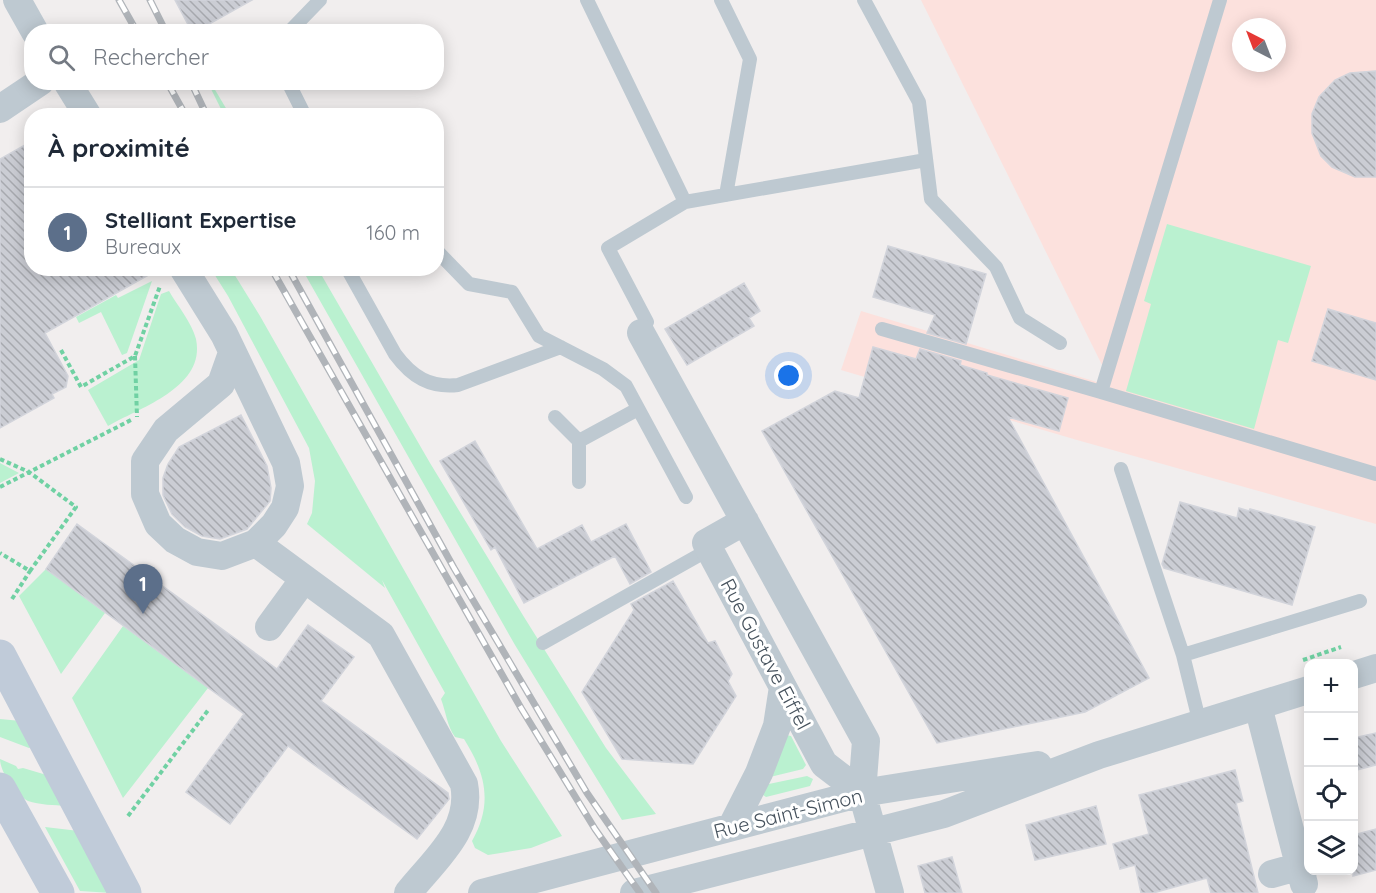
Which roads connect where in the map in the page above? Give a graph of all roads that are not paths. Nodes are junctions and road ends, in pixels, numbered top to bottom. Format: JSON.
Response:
{"nodes":[{"id":1,"x":16,"y":0,"type":"edge"},
{"id":2,"x":320,"y":0,"type":"edge"},
{"id":3,"x":587,"y":0,"type":"edge"},
{"id":4,"x":721,"y":0,"type":"edge"},
{"id":5,"x":864,"y":0,"type":"edge"},
{"id":6,"x":1220,"y":0,"type":"edge"},
{"id":7,"x":30,"y":24,"type":"edge"},
{"id":8,"x":297,"y":24,"type":"edge"},
{"id":9,"x":28,"y":90,"type":"edge"},
{"id":10,"x":72,"y":90,"type":"edge"},
{"id":11,"x":292,"y":90,"type":"edge"},
{"id":12,"x":83,"y":108,"type":"edge"},
{"id":13,"x":301,"y":108,"type":"edge"},
{"id":14,"x":0,"y":109,"type":"edge"},
{"id":15,"x":926,"y":160,"type":"junction"},
{"id":16,"x":726,"y":195,"type":"junction"},
{"id":17,"x":685,"y":202,"type":"junction"},
{"id":18,"x":444,"y":258,"type":"edge"},
{"id":19,"x":175,"y":276,"type":"edge"},
{"id":20,"x":352,"y":276,"type":"edge"},
{"id":21,"x":882,"y":329,"type":"dead end"},
{"id":22,"x":641,"y":333,"type":"joint"},
{"id":23,"x":1060,"y":343,"type":"dead end"},
{"id":24,"x":561,"y":347,"type":"junction"},
{"id":25,"x":232,"y":352,"type":"junction"},
{"id":26,"x":1101,"y":392,"type":"junction"},
{"id":27,"x":638,"y":409,"type":"junction"},
{"id":28,"x":555,"y":417,"type":"dead end"},
{"id":29,"x":579,"y":441,"type":"junction"},
{"id":30,"x":1121,"y":469,"type":"dead end"},
{"id":31,"x":1376,"y":474,"type":"edge"},
{"id":32,"x":579,"y":482,"type":"dead end"},
{"id":33,"x":686,"y":497,"type":"dead end"},
{"id":34,"x":745,"y":521,"type":"junction"},
{"id":35,"x":256,"y":543,"type":"junction"},
{"id":36,"x":710,"y":549,"type":"junction"},
{"id":37,"x":304,"y":579,"type":"junction"},
{"id":38,"x":1360,"y":602,"type":"dead end"},
{"id":39,"x":269,"y":627,"type":"dead end"},
{"id":40,"x":543,"y":643,"type":"dead end"},
{"id":41,"x":1183,"y":655,"type":"junction"},
{"id":42,"x":0,"y":656,"type":"edge"},
{"id":43,"x":1376,"y":668,"type":"edge"},
{"id":44,"x":1358,"y":673,"type":"edge"},
{"id":45,"x":783,"y":687,"type":"junction"},
{"id":46,"x":1304,"y":691,"type":"edge"},
{"id":47,"x":1258,"y":706,"type":"junction"},
{"id":48,"x":1200,"y":724,"type":"junction"},
{"id":49,"x":1099,"y":755,"type":"junction"},
{"id":50,"x":0,"y":789,"type":"edge"},
{"id":51,"x":862,"y":793,"type":"junction"},
{"id":52,"x":732,"y":826,"type":"junction"},
{"id":53,"x":873,"y":831,"type":"junction"},
{"id":54,"x":1304,"y":871,"type":"edge"},
{"id":55,"x":1272,"y":874,"type":"dead end"},
{"id":56,"x":58,"y":893,"type":"edge"},
{"id":57,"x":125,"y":893,"type":"edge"},
{"id":58,"x":408,"y":893,"type":"edge"},
{"id":59,"x":482,"y":893,"type":"edge"},
{"id":60,"x":634,"y":893,"type":"edge"},
{"id":61,"x":890,"y":893,"type":"edge"}],
"edges":[{"from":1,"to":7,"type":"street"},
{"from":2,"to":8,"type":"lane"},
{"from":3,"to":17,"type":"lane"},
{"from":4,"to":16,"type":"lane"},
{"from":5,"to":15,"type":"lane"},
{"from":6,"to":26,"type":"lane"},
{"from":9,"to":14,"type":"street"},
{"from":10,"to":12,"type":"street"},
{"from":11,"to":13,"type":"lane"},
{"from":15,"to":16,"type":"lane"},
{"from":15,"to":23,"type":"lane"},
{"from":16,"to":17,"type":"lane"},
{"from":17,"to":22,"type":"lane"},
{"from":18,"to":24,"type":"lane"},
{"from":19,"to":25,"type":"street"},
{"from":20,"to":24,"type":"lane"},
{"from":21,"to":26,"type":"lane"},
{"from":22,"to":34,"type":"street"},
{"from":24,"to":27,"type":"lane"},
{"from":25,"to":35,"type":"street"},
{"from":25,"to":35,"type":"street"},
{"from":26,"to":31,"type":"lane"},
{"from":27,"to":29,"type":"lane"},
{"from":27,"to":33,"type":"lane"},
{"from":28,"to":29,"type":"lane"},
{"from":29,"to":32,"type":"lane"},
{"from":30,"to":41,"type":"lane"},
{"from":34,"to":36,"type":"street"},
{"from":34,"to":51,"type":"street"},
{"from":35,"to":37,"type":"street"},
{"from":36,"to":40,"type":"lane"},
{"from":36,"to":45,"type":"street","name":"Rue Gustave Eiffel"},
{"from":37,"to":39,"type":"street"},
{"from":37,"to":58,"type":"street"},
{"from":38,"to":41,"type":"lane"},
{"from":41,"to":48,"type":"lane"},
{"from":42,"to":57,"type":"main road"},
{"from":43,"to":44,"type":"street"},
{"from":45,"to":51,"type":"street","name":"Rue Gustave Eiffel"},
{"from":45,"to":52,"type":"street"},
{"from":46,"to":47,"type":"street","name":"Rue Saint-Simon"},
{"from":47,"to":48,"type":"street","name":"Rue Saint-Simon"},
{"from":47,"to":54,"type":"street"},
{"from":48,"to":49,"type":"street","name":"Rue Saint-Simon"},
{"from":49,"to":51,"type":"street","name":"Rue Saint-Simon"},
{"from":49,"to":53,"type":"street","name":"Rue Saint-Simon"},
{"from":50,"to":56,"type":"main road"},
{"from":51,"to":52,"type":"street","name":"Rue Saint-Simon"},
{"from":51,"to":53,"type":"street"},
{"from":52,"to":59,"type":"street","name":"Rue Saint-Simon"},
{"from":53,"to":60,"type":"street","name":"Rue Saint-Simon"},
{"from":53,"to":61,"type":"street"},
{"from":54,"to":55,"type":"street"}]}
